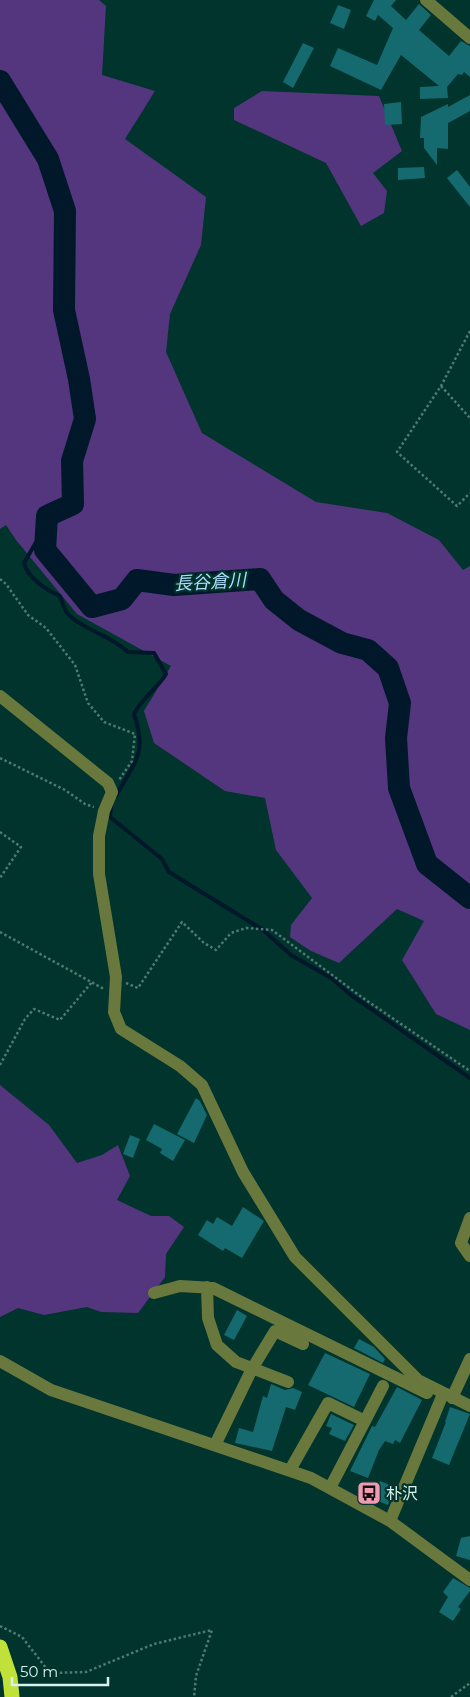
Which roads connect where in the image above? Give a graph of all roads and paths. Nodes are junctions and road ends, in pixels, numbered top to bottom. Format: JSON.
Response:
{"nodes":[{"id":1,"x":426,"y":0,"type":"edge"},
{"id":2,"x":470,"y":38,"type":"edge"},
{"id":3,"x":470,"y":331,"type":"edge"},
{"id":4,"x":441,"y":386,"type":"junction"},
{"id":5,"x":470,"y":418,"type":"edge"},
{"id":6,"x":470,"y":493,"type":"edge"},
{"id":7,"x":0,"y":579,"type":"edge"},
{"id":8,"x":0,"y":696,"type":"edge"},
{"id":9,"x":0,"y":758,"type":"edge"},
{"id":10,"x":112,"y":792,"type":"junction"},
{"id":11,"x":104,"y":811,"type":"junction"},
{"id":12,"x":0,"y":832,"type":"edge"},
{"id":13,"x":0,"y":878,"type":"edge"},
{"id":14,"x":0,"y":932,"type":"edge"},
{"id":15,"x":116,"y":977,"type":"junction"},
{"id":16,"x":92,"y":982,"type":"junction"},
{"id":17,"x":113,"y":993,"type":"junction"},
{"id":18,"x":0,"y":1065,"type":"edge"},
{"id":19,"x":470,"y":1070,"type":"edge"},
{"id":20,"x":470,"y":1218,"type":"edge"},
{"id":21,"x":470,"y":1256,"type":"edge"},
{"id":22,"x":207,"y":1287,"type":"junction"},
{"id":23,"x":154,"y":1292,"type":"dead end"},
{"id":24,"x":303,"y":1344,"type":"dead end"},
{"id":25,"x":470,"y":1359,"type":"edge"},
{"id":26,"x":0,"y":1361,"type":"edge"},
{"id":27,"x":252,"y":1369,"type":"junction"},
{"id":28,"x":288,"y":1382,"type":"dead end"},
{"id":29,"x":383,"y":1386,"type":"dead end"},
{"id":30,"x":445,"y":1397,"type":"junction"},
{"id":31,"x":470,"y":1406,"type":"edge"},
{"id":32,"x":365,"y":1421,"type":"junction"},
{"id":33,"x":215,"y":1445,"type":"junction"},
{"id":34,"x":290,"y":1470,"type":"junction"},
{"id":35,"x":330,"y":1488,"type":"junction"},
{"id":36,"x":390,"y":1521,"type":"junction"},
{"id":37,"x":470,"y":1580,"type":"edge"},
{"id":38,"x":0,"y":1626,"type":"edge"},
{"id":39,"x":0,"y":1647,"type":"edge"},
{"id":40,"x":470,"y":1683,"type":"edge"},
{"id":41,"x":12,"y":1697,"type":"edge"},
{"id":42,"x":194,"y":1697,"type":"edge"},
{"id":43,"x":451,"y":1697,"type":"edge"}],
"edges":[{"from":1,"to":2,"type":"street"},
{"from":3,"to":4,"type":"path"},
{"from":4,"to":5,"type":"path"},
{"from":4,"to":6,"type":"path"},
{"from":7,"to":10,"type":"path"},
{"from":8,"to":10,"type":"street"},
{"from":9,"to":11,"type":"path"},
{"from":10,"to":11,"type":"street"},
{"from":11,"to":15,"type":"street"},
{"from":12,"to":13,"type":"path"},
{"from":14,"to":16,"type":"path"},
{"from":15,"to":17,"type":"street"},
{"from":15,"to":19,"type":"path"},
{"from":16,"to":17,"type":"path"},
{"from":16,"to":18,"type":"path"},
{"from":17,"to":30,"type":"street"},
{"from":20,"to":21,"type":"street"},
{"from":22,"to":23,"type":"street"},
{"from":22,"to":27,"type":"street"},
{"from":22,"to":30,"type":"street"},
{"from":24,"to":27,"type":"street"},
{"from":25,"to":30,"type":"street"},
{"from":26,"to":33,"type":"street"},
{"from":27,"to":28,"type":"street"},
{"from":27,"to":33,"type":"street"},
{"from":29,"to":32,"type":"street"},
{"from":30,"to":31,"type":"street"},
{"from":30,"to":36,"type":"street"},
{"from":32,"to":34,"type":"street"},
{"from":32,"to":35,"type":"street"},
{"from":33,"to":34,"type":"street"},
{"from":34,"to":35,"type":"street"},
{"from":35,"to":36,"type":"street"},
{"from":36,"to":37,"type":"street"},
{"from":38,"to":42,"type":"path"},
{"from":39,"to":41,"type":"highway"},
{"from":40,"to":43,"type":"path"}]}
